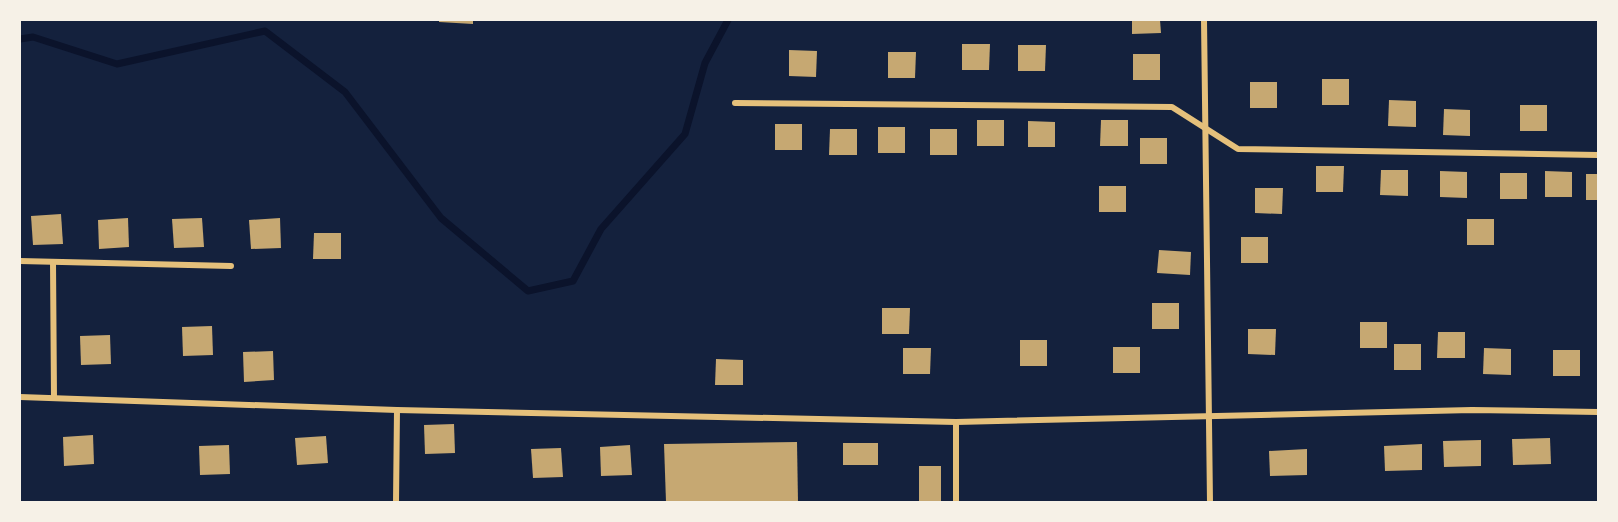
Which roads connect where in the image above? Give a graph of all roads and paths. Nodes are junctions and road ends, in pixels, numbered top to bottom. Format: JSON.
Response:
{"nodes":[{"id":1,"x":1204,"y":20,"type":"edge"},
{"id":2,"x":735,"y":103,"type":"dead end"},
{"id":3,"x":1205,"y":128,"type":"junction"},
{"id":4,"x":1599,"y":155,"type":"edge"},
{"id":5,"x":20,"y":261,"type":"edge"},
{"id":6,"x":53,"y":262,"type":"junction"},
{"id":7,"x":231,"y":266,"type":"dead end"},
{"id":8,"x":20,"y":398,"type":"edge"},
{"id":9,"x":54,"y":398,"type":"junction"},
{"id":10,"x":397,"y":410,"type":"junction"},
{"id":11,"x":1599,"y":412,"type":"edge"},
{"id":12,"x":1209,"y":416,"type":"junction"},
{"id":13,"x":956,"y":422,"type":"junction"},
{"id":14,"x":396,"y":502,"type":"edge"},
{"id":15,"x":956,"y":502,"type":"edge"},
{"id":16,"x":1210,"y":502,"type":"edge"}],
"edges":[{"from":1,"to":3,"type":"street"},
{"from":2,"to":3,"type":"street"},
{"from":3,"to":4,"type":"street"},
{"from":3,"to":12,"type":"street"},
{"from":5,"to":6,"type":"street"},
{"from":6,"to":7,"type":"street"},
{"from":6,"to":9,"type":"street"},
{"from":8,"to":9,"type":"street"},
{"from":9,"to":10,"type":"street"},
{"from":10,"to":13,"type":"street"},
{"from":10,"to":14,"type":"street"},
{"from":11,"to":12,"type":"street"},
{"from":12,"to":13,"type":"street"},
{"from":12,"to":16,"type":"street"},
{"from":13,"to":15,"type":"street"}]}
